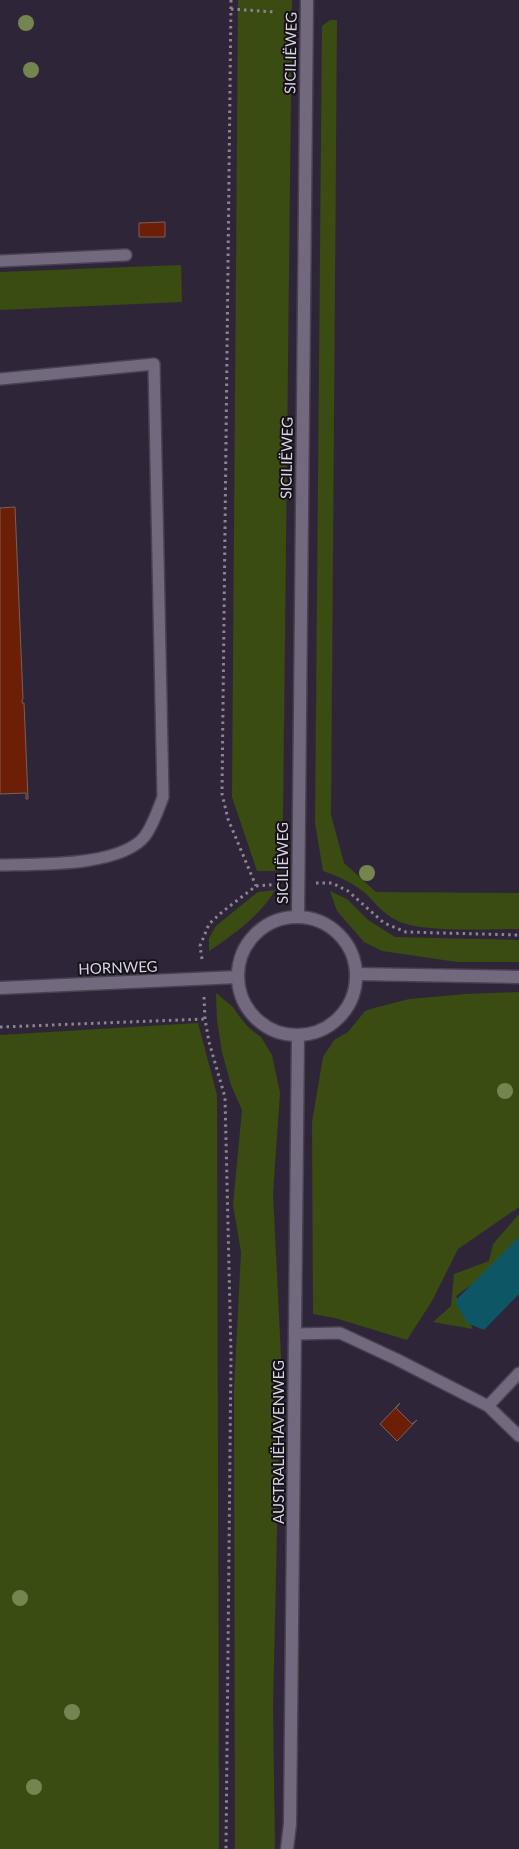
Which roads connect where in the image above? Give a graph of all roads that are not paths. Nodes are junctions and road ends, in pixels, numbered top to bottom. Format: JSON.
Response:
{"nodes":[{"id":1,"x":307,"y":0,"type":"edge"},
{"id":2,"x":126,"y":255,"type":"dead end"},
{"id":3,"x":0,"y":262,"type":"edge"},
{"id":4,"x":0,"y":379,"type":"edge"},
{"id":5,"x":0,"y":865,"type":"edge"},
{"id":6,"x":298,"y":916,"type":"junction"},
{"id":7,"x":357,"y":974,"type":"junction"},
{"id":8,"x":237,"y":977,"type":"junction"},
{"id":9,"x":519,"y":977,"type":"edge"},
{"id":10,"x":0,"y":988,"type":"edge"},
{"id":11,"x":298,"y":1036,"type":"junction"},
{"id":12,"x":295,"y":1334,"type":"junction"},
{"id":13,"x":519,"y":1372,"type":"edge"},
{"id":14,"x":488,"y":1406,"type":"junction"},
{"id":15,"x":519,"y":1436,"type":"edge"},
{"id":16,"x":288,"y":1849,"type":"edge"}],
"edges":[{"from":1,"to":6,"type":"street","name":"SICILIËWEG"},
{"from":2,"to":3,"type":"lane"},
{"from":4,"to":5,"type":"lane"},
{"from":6,"to":7,"type":"street"},
{"from":6,"to":8,"type":"street"},
{"from":7,"to":9,"type":"street"},
{"from":7,"to":11,"type":"street"},
{"from":8,"to":10,"type":"street","name":"HORNWEG"},
{"from":8,"to":11,"type":"street"},
{"from":11,"to":12,"type":"street","name":"AUSTRALIËHAVENWEG"},
{"from":12,"to":14,"type":"lane"},
{"from":12,"to":16,"type":"street","name":"AUSTRALIËHAVENWEG"},
{"from":13,"to":14,"type":"lane"},
{"from":14,"to":15,"type":"lane"}]}
